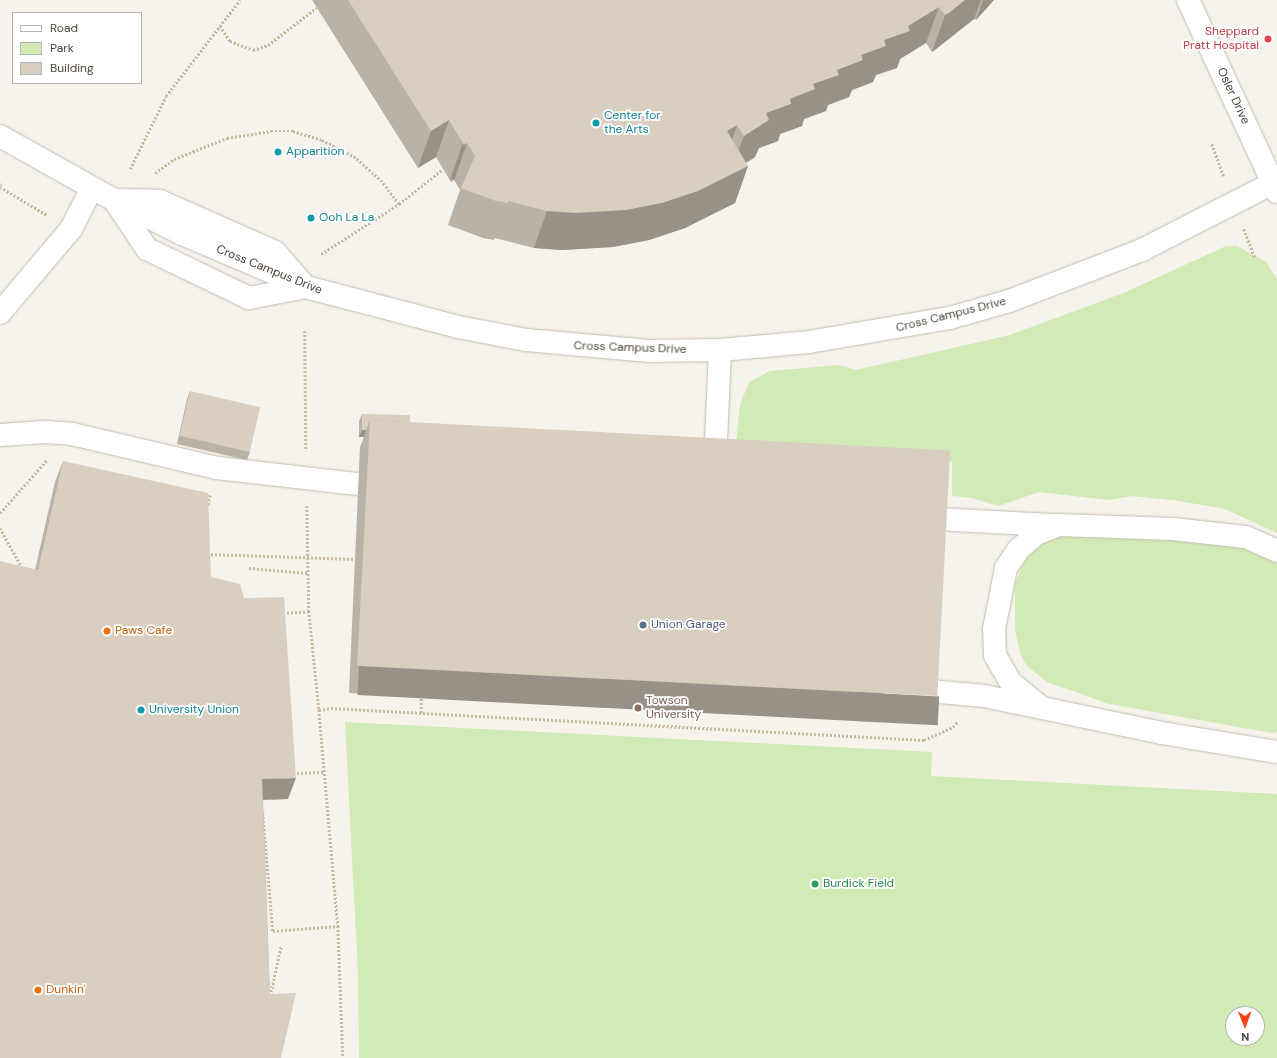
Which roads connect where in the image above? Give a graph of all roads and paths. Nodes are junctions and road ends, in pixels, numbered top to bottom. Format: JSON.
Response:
{"nodes":[{"id":1,"x":240,"y":0,"type":"edge"},
{"id":2,"x":1188,"y":0,"type":"edge"},
{"id":3,"x":316,"y":8,"type":"dead end"},
{"id":4,"x":220,"y":26,"type":"junction"},
{"id":5,"x":0,"y":136,"type":"edge"},
{"id":6,"x":130,"y":169,"type":"dead end"},
{"id":7,"x":443,"y":169,"type":"dead end"},
{"id":8,"x":149,"y":178,"type":"dead end"},
{"id":9,"x":1275,"y":187,"type":"edge"},
{"id":10,"x":92,"y":188,"type":"junction"},
{"id":11,"x":114,"y":200,"type":"junction"},
{"id":12,"x":399,"y":204,"type":"junction"},
{"id":13,"x":321,"y":254,"type":"dead end"},
{"id":14,"x":306,"y":287,"type":"junction"},
{"id":15,"x":0,"y":313,"type":"edge"},
{"id":16,"x":305,"y":331,"type":"dead end"},
{"id":17,"x":720,"y":350,"type":"junction"},
{"id":18,"x":0,"y":435,"type":"edge"},
{"id":19,"x":50,"y":456,"type":"dead end"},
{"id":20,"x":715,"y":464,"type":"edge"},
{"id":21,"x":217,"y":468,"type":"junction"},
{"id":22,"x":306,"y":478,"type":"junction"},
{"id":23,"x":358,"y":484,"type":"dead end"},
{"id":24,"x":206,"y":512,"type":"edge"},
{"id":25,"x":0,"y":513,"type":"edge"},
{"id":26,"x":938,"y":519,"type":"edge"},
{"id":27,"x":1059,"y":525,"type":"junction"},
{"id":28,"x":0,"y":528,"type":"edge"},
{"id":29,"x":1277,"y":551,"type":"edge"},
{"id":30,"x":208,"y":552,"type":"edge"},
{"id":31,"x":202,"y":554,"type":"edge"},
{"id":32,"x":209,"y":559,"type":"edge"},
{"id":33,"x":355,"y":559,"type":"dead end"},
{"id":34,"x":249,"y":568,"type":"dead end"},
{"id":35,"x":25,"y":572,"type":"edge"},
{"id":36,"x":308,"y":573,"type":"junction"},
{"id":37,"x":309,"y":611,"type":"junction"},
{"id":38,"x":280,"y":614,"type":"edge"},
{"id":39,"x":930,"y":691,"type":"edge"},
{"id":40,"x":421,"y":696,"type":"edge"},
{"id":41,"x":1042,"y":708,"type":"junction"},
{"id":42,"x":319,"y":710,"type":"junction"},
{"id":43,"x":420,"y":713,"type":"junction"},
{"id":44,"x":960,"y":716,"type":"dead end"},
{"id":45,"x":1274,"y":750,"type":"edge"},
{"id":46,"x":325,"y":772,"type":"junction"},
{"id":47,"x":287,"y":773,"type":"edge"},
{"id":48,"x":262,"y":807,"type":"edge"},
{"id":49,"x":338,"y":926,"type":"junction"},
{"id":50,"x":281,"y":946,"type":"dead end"},
{"id":51,"x":270,"y":999,"type":"edge"},
{"id":52,"x":343,"y":1058,"type":"edge"}],
"edges":[{"from":1,"to":4,"type":"path"},
{"from":2,"to":9,"type":"street","name":"Osler Drive"},
{"from":3,"to":4,"type":"path"},
{"from":4,"to":6,"type":"path"},
{"from":5,"to":10,"type":"street","name":"Cross Campus Drive"},
{"from":7,"to":12,"type":"path"},
{"from":8,"to":12,"type":"path"},
{"from":9,"to":17,"type":"street","name":"Cross Campus Drive"},
{"from":10,"to":11,"type":"street","name":"Cross Campus Drive"},
{"from":10,"to":15,"type":"street"},
{"from":11,"to":14,"type":"street","name":"Cross Campus Drive"},
{"from":11,"to":14,"type":"street"},
{"from":12,"to":13,"type":"path"},
{"from":14,"to":17,"type":"street","name":"Cross Campus Drive"},
{"from":16,"to":22,"type":"path"},
{"from":17,"to":20,"type":"street"},
{"from":18,"to":21,"type":"street"},
{"from":19,"to":25,"type":"path"},
{"from":21,"to":22,"type":"street"},
{"from":21,"to":24,"type":"path"},
{"from":22,"to":23,"type":"street"},
{"from":22,"to":36,"type":"path"},
{"from":26,"to":27,"type":"street"},
{"from":27,"to":29,"type":"street"},
{"from":27,"to":41,"type":"street"},
{"from":28,"to":35,"type":"path"},
{"from":30,"to":32,"type":"path"},
{"from":31,"to":33,"type":"path","bridge":true},
{"from":34,"to":36,"type":"path"},
{"from":36,"to":37,"type":"path"},
{"from":37,"to":38,"type":"path"},
{"from":37,"to":42,"type":"path"},
{"from":39,"to":41,"type":"street"},
{"from":40,"to":43,"type":"path"},
{"from":41,"to":45,"type":"street"},
{"from":42,"to":43,"type":"path"},
{"from":42,"to":46,"type":"path"},
{"from":43,"to":44,"type":"path"},
{"from":46,"to":47,"type":"path"},
{"from":46,"to":49,"type":"path"},
{"from":48,"to":49,"type":"path"},
{"from":49,"to":52,"type":"path"},
{"from":50,"to":51,"type":"path"}]}
